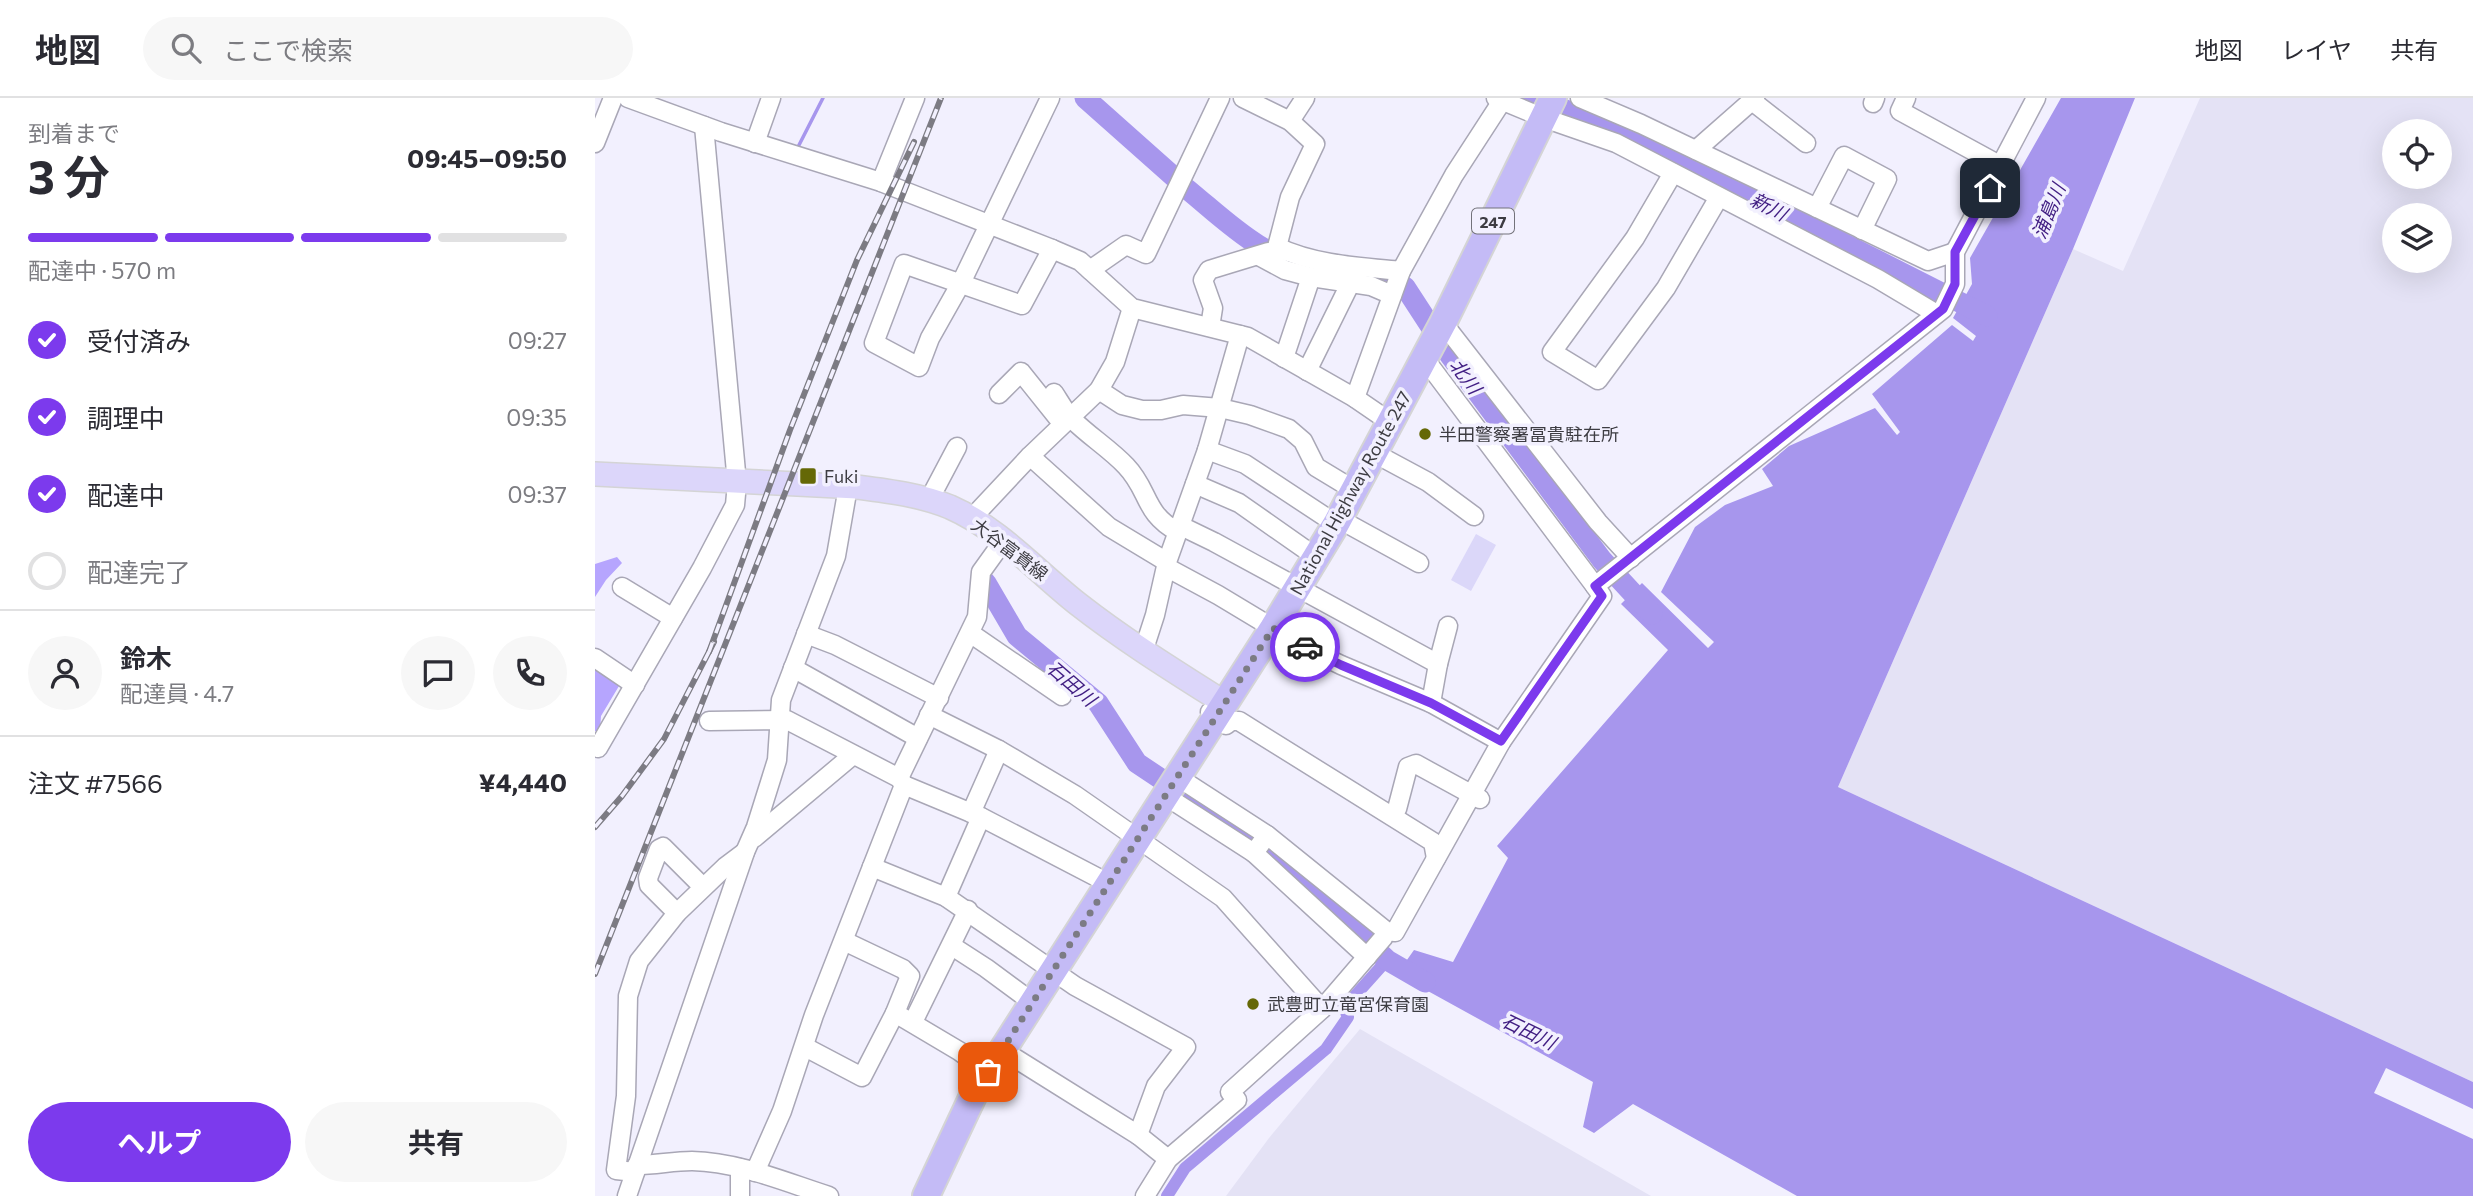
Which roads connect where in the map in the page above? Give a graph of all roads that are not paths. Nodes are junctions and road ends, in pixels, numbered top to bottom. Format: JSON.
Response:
{"nodes":[{"id":1,"x":613,"y":98,"type":"edge"},
{"id":2,"x":628,"y":98,"type":"edge"},
{"id":3,"x":771,"y":98,"type":"edge"},
{"id":4,"x":915,"y":98,"type":"edge"},
{"id":5,"x":1050,"y":98,"type":"edge"},
{"id":6,"x":1220,"y":98,"type":"edge"},
{"id":7,"x":1243,"y":98,"type":"edge"},
{"id":8,"x":1305,"y":98,"type":"edge"},
{"id":9,"x":1580,"y":98,"type":"edge"},
{"id":10,"x":1906,"y":98,"type":"edge"},
{"id":11,"x":2036,"y":98,"type":"edge"},
{"id":12,"x":1499,"y":99,"type":"edge"},
{"id":13,"x":1754,"y":99,"type":"edge"},
{"id":14,"x":1548,"y":108,"type":"edge"},
{"id":15,"x":1290,"y":121,"type":"junction"},
{"id":16,"x":704,"y":126,"type":"junction"},
{"id":17,"x":755,"y":143,"type":"junction"},
{"id":18,"x":1806,"y":143,"type":"dead end"},
{"id":19,"x":595,"y":144,"type":"edge"},
{"id":20,"x":1696,"y":150,"type":"junction"},
{"id":21,"x":2001,"y":166,"type":"junction"},
{"id":22,"x":1673,"y":173,"type":"junction"},
{"id":23,"x":881,"y":182,"type":"junction"},
{"id":24,"x":1720,"y":197,"type":"junction"},
{"id":25,"x":1817,"y":208,"type":"junction"},
{"id":26,"x":989,"y":223,"type":"junction"},
{"id":27,"x":1863,"y":230,"type":"junction"},
{"id":28,"x":1277,"y":247,"type":"junction"},
{"id":29,"x":1052,"y":248,"type":"junction"},
{"id":30,"x":1955,"y":252,"type":"junction"},
{"id":31,"x":1259,"y":256,"type":"junction"},
{"id":32,"x":1090,"y":270,"type":"junction"},
{"id":33,"x":1401,"y":271,"type":"junction"},
{"id":34,"x":1311,"y":277,"type":"junction"},
{"id":35,"x":961,"y":283,"type":"junction"},
{"id":36,"x":1349,"y":284,"type":"junction"},
{"id":37,"x":1392,"y":295,"type":"junction"},
{"id":38,"x":1132,"y":308,"type":"junction"},
{"id":39,"x":1939,"y":311,"type":"junction"},
{"id":40,"x":1443,"y":323,"type":"junction"},
{"id":41,"x":1210,"y":327,"type":"junction"},
{"id":42,"x":1240,"y":335,"type":"junction"},
{"id":43,"x":1427,"y":354,"type":"junction"},
{"id":44,"x":1284,"y":358,"type":"junction"},
{"id":45,"x":1307,"y":371,"type":"junction"},
{"id":46,"x":1099,"y":390,"type":"junction"},
{"id":47,"x":1054,"y":393,"type":"dead end"},
{"id":48,"x":999,"y":394,"type":"dead end"},
{"id":49,"x":1355,"y":398,"type":"junction"},
{"id":50,"x":1220,"y":408,"type":"junction"},
{"id":51,"x":1067,"y":422,"type":"junction"},
{"id":52,"x":1390,"y":422,"type":"junction"},
{"id":53,"x":957,"y":447,"type":"dead end"},
{"id":54,"x":1207,"y":450,"type":"junction"},
{"id":55,"x":1374,"y":453,"type":"junction"},
{"id":56,"x":1030,"y":456,"type":"junction"},
{"id":57,"x":595,"y":474,"type":"edge"},
{"id":58,"x":737,"y":482,"type":"junction"},
{"id":59,"x":1195,"y":484,"type":"junction"},
{"id":60,"x":848,"y":487,"type":"junction"},
{"id":61,"x":1354,"y":490,"type":"junction"},
{"id":62,"x":929,"y":500,"type":"junction"},
{"id":63,"x":1473,"y":516,"type":"dead end"},
{"id":64,"x":971,"y":519,"type":"junction"},
{"id":65,"x":1337,"y":521,"type":"junction"},
{"id":66,"x":1179,"y":529,"type":"junction"},
{"id":67,"x":1004,"y":540,"type":"junction"},
{"id":68,"x":1316,"y":556,"type":"junction"},
{"id":69,"x":1627,"y":561,"type":"junction"},
{"id":70,"x":1419,"y":563,"type":"dead end"},
{"id":71,"x":1166,"y":565,"type":"junction"},
{"id":72,"x":1600,"y":583,"type":"junction"},
{"id":73,"x":622,"y":587,"type":"dead end"},
{"id":74,"x":1297,"y":589,"type":"junction"},
{"id":75,"x":673,"y":618,"type":"junction"},
{"id":76,"x":1448,"y":626,"type":"dead end"},
{"id":77,"x":1273,"y":628,"type":"junction"},
{"id":78,"x":970,"y":633,"type":"junction"},
{"id":79,"x":806,"y":634,"type":"junction"},
{"id":80,"x":1143,"y":652,"type":"junction"},
{"id":81,"x":595,"y":659,"type":"edge"},
{"id":82,"x":1438,"y":664,"type":"junction"},
{"id":83,"x":793,"y":668,"type":"junction"},
{"id":84,"x":635,"y":685,"type":"junction"},
{"id":85,"x":1062,"y":696,"type":"dead end"},
{"id":86,"x":939,"y":698,"type":"junction"},
{"id":87,"x":1431,"y":703,"type":"junction"},
{"id":88,"x":1230,"y":712,"type":"junction"},
{"id":89,"x":929,"y":715,"type":"junction"},
{"id":90,"x":779,"y":720,"type":"junction"},
{"id":91,"x":709,"y":721,"type":"dead end"},
{"id":92,"x":918,"y":738,"type":"junction"},
{"id":93,"x":1501,"y":741,"type":"junction"},
{"id":94,"x":596,"y":749,"type":"edge"},
{"id":95,"x":999,"y":750,"type":"junction"},
{"id":96,"x":853,"y":755,"type":"junction"},
{"id":97,"x":902,"y":782,"type":"junction"},
{"id":98,"x":1170,"y":786,"type":"junction"},
{"id":99,"x":1476,"y":796,"type":"junction"},
{"id":100,"x":1397,"y":809,"type":"junction"},
{"id":101,"x":976,"y":815,"type":"junction"},
{"id":102,"x":1267,"y":835,"type":"junction"},
{"id":103,"x":1136,"y":839,"type":"junction"},
{"id":104,"x":1452,"y":843,"type":"junction"},
{"id":105,"x":748,"y":847,"type":"junction"},
{"id":106,"x":1254,"y":853,"type":"junction"},
{"id":107,"x":1436,"y":858,"type":"junction"},
{"id":108,"x":872,"y":867,"type":"junction"},
{"id":109,"x":1108,"y":883,"type":"junction"},
{"id":110,"x":703,"y":887,"type":"junction"},
{"id":111,"x":946,"y":897,"type":"junction"},
{"id":112,"x":968,"y":910,"type":"junction"},
{"id":113,"x":677,"y":913,"type":"junction"},
{"id":114,"x":1387,"y":931,"type":"junction"},
{"id":115,"x":844,"y":941,"type":"junction"},
{"id":116,"x":951,"y":946,"type":"junction"},
{"id":117,"x":1367,"y":957,"type":"junction"},
{"id":118,"x":1052,"y":972,"type":"junction"},
{"id":119,"x":1032,"y":1002,"type":"junction"},
{"id":120,"x":1322,"y":1009,"type":"junction"},
{"id":121,"x":895,"y":1013,"type":"junction"},
{"id":122,"x":913,"y":1022,"type":"junction"},
{"id":123,"x":805,"y":1047,"type":"junction"},
{"id":124,"x":995,"y":1061,"type":"junction"},
{"id":125,"x":1138,"y":1135,"type":"junction"},
{"id":126,"x":1168,"y":1159,"type":"junction"},
{"id":127,"x":636,"y":1168,"type":"junction"},
{"id":128,"x":747,"y":1170,"type":"junction"},
{"id":129,"x":920,"y":1195,"type":"edge"},
{"id":130,"x":627,"y":1196,"type":"edge"},
{"id":131,"x":740,"y":1196,"type":"edge"},
{"id":132,"x":829,"y":1196,"type":"edge"},
{"id":133,"x":1145,"y":1196,"type":"edge"}],
"edges":[{"from":1,"to":19,"type":"street"},
{"from":2,"to":16,"type":"street"},
{"from":3,"to":17,"type":"street"},
{"from":4,"to":23,"type":"street"},
{"from":5,"to":26,"type":"street"},
{"from":6,"to":32,"type":"street"},
{"from":7,"to":15,"type":"street"},
{"from":8,"to":15,"type":"street"},
{"from":9,"to":20,"type":"street"},
{"from":10,"to":21,"type":"street"},
{"from":11,"to":21,"type":"street"},
{"from":12,"to":14,"type":"street"},
{"from":12,"to":33,"type":"street"},
{"from":13,"to":18,"type":"street"},
{"from":13,"to":20,"type":"street"},
{"from":14,"to":22,"type":"street"},
{"from":14,"to":40,"type":"highway","name":"National Highway Route 247","number":"247"},
{"from":15,"to":28,"type":"street"},
{"from":16,"to":17,"type":"street"},
{"from":16,"to":58,"type":"street"},
{"from":17,"to":23,"type":"street"},
{"from":20,"to":25,"type":"street"},
{"from":21,"to":30,"type":"street"},
{"from":22,"to":24,"type":"street"},
{"from":22,"to":24,"type":"street"},
{"from":23,"to":26,"type":"street"},
{"from":24,"to":39,"type":"street"},
{"from":25,"to":27,"type":"street"},
{"from":25,"to":27,"type":"street"},
{"from":26,"to":29,"type":"street"},
{"from":26,"to":35,"type":"street"},
{"from":27,"to":30,"type":"street"},
{"from":28,"to":31,"type":"street"},
{"from":28,"to":33,"type":"street"},
{"from":29,"to":32,"type":"street"},
{"from":29,"to":35,"type":"street"},
{"from":30,"to":39,"type":"street"},
{"from":31,"to":34,"type":"street"},
{"from":31,"to":41,"type":"street"},
{"from":32,"to":38,"type":"street"},
{"from":33,"to":37,"type":"street"},
{"from":34,"to":36,"type":"street"},
{"from":34,"to":44,"type":"street"},
{"from":35,"to":35,"type":"street"},
{"from":36,"to":37,"type":"street"},
{"from":36,"to":45,"type":"street"},
{"from":37,"to":49,"type":"street"},
{"from":38,"to":41,"type":"street"},
{"from":38,"to":46,"type":"street"},
{"from":39,"to":69,"type":"street"},
{"from":40,"to":43,"type":"highway","name":"National Highway Route 247","number":"247"},
{"from":40,"to":69,"type":"street"},
{"from":41,"to":42,"type":"street"},
{"from":42,"to":44,"type":"street"},
{"from":42,"to":50,"type":"street"},
{"from":43,"to":52,"type":"highway","name":"National Highway Route 247","number":"247"},
{"from":43,"to":72,"type":"street"},
{"from":44,"to":45,"type":"street"},
{"from":45,"to":49,"type":"street"},
{"from":46,"to":50,"type":"street"},
{"from":46,"to":51,"type":"street"},
{"from":47,"to":51,"type":"street"},
{"from":48,"to":51,"type":"street"},
{"from":49,"to":52,"type":"street"},
{"from":50,"to":54,"type":"street"},
{"from":50,"to":61,"type":"street"},
{"from":51,"to":56,"type":"street"},
{"from":51,"to":66,"type":"street"},
{"from":52,"to":55,"type":"highway","name":"National Highway Route 247","number":"247"},
{"from":53,"to":62,"type":"street"},
{"from":54,"to":59,"type":"street"},
{"from":54,"to":65,"type":"street"},
{"from":55,"to":61,"type":"highway","name":"National Highway Route 247","number":"247"},
{"from":55,"to":63,"type":"street"},
{"from":56,"to":64,"type":"street"},
{"from":56,"to":71,"type":"street"},
{"from":57,"to":58,"type":"main road","name":"大谷富貴線"},
{"from":58,"to":60,"type":"main road","name":"大谷富貴線"},
{"from":58,"to":75,"type":"street"},
{"from":59,"to":66,"type":"street"},
{"from":59,"to":68,"type":"street"},
{"from":60,"to":62,"type":"main road","name":"大谷富貴線"},
{"from":60,"to":79,"type":"street"},
{"from":61,"to":65,"type":"highway","name":"National Highway Route 247","number":"247"},
{"from":62,"to":64,"type":"main road","name":"大谷富貴線"},
{"from":64,"to":67,"type":"main road","name":"大谷富貴線"},
{"from":65,"to":68,"type":"highway","name":"National Highway Route 247","number":"247"},
{"from":65,"to":70,"type":"street"},
{"from":66,"to":71,"type":"street"},
{"from":66,"to":74,"type":"street"},
{"from":67,"to":78,"type":"street"},
{"from":67,"to":80,"type":"main road","name":"大谷富貴線"},
{"from":68,"to":74,"type":"highway","name":"National Highway Route 247","number":"247"},
{"from":69,"to":72,"type":"street"},
{"from":71,"to":77,"type":"street"},
{"from":71,"to":80,"type":"street"},
{"from":72,"to":93,"type":"street"},
{"from":73,"to":75,"type":"street"},
{"from":74,"to":77,"type":"highway","name":"National Highway Route 247","number":"247"},
{"from":74,"to":82,"type":"street"},
{"from":75,"to":84,"type":"street"},
{"from":76,"to":82,"type":"street"},
{"from":77,"to":87,"type":"street"},
{"from":77,"to":88,"type":"highway","name":"National Highway Route 247","number":"247"},
{"from":78,"to":85,"type":"street"},
{"from":78,"to":86,"type":"street"},
{"from":79,"to":83,"type":"street"},
{"from":79,"to":86,"type":"street"},
{"from":80,"to":88,"type":"main road","name":"大谷富貴線"},
{"from":81,"to":84,"type":"street"},
{"from":82,"to":87,"type":"street"},
{"from":83,"to":90,"type":"street"},
{"from":83,"to":92,"type":"street"},
{"from":84,"to":94,"type":"street"},
{"from":86,"to":89,"type":"street"},
{"from":87,"to":93,"type":"street"},
{"from":88,"to":98,"type":"highway","name":"National Highway Route 247","number":"247"},
{"from":88,"to":100,"type":"street"},
{"from":88,"to":107,"type":"street"},
{"from":89,"to":92,"type":"street"},
{"from":89,"to":95,"type":"street"},
{"from":90,"to":91,"type":"street"},
{"from":90,"to":96,"type":"street"},
{"from":90,"to":105,"type":"street"},
{"from":92,"to":97,"type":"street"},
{"from":93,"to":99,"type":"street"},
{"from":95,"to":101,"type":"street"},
{"from":95,"to":103,"type":"street"},
{"from":96,"to":97,"type":"street"},
{"from":96,"to":105,"type":"street"},
{"from":97,"to":101,"type":"street"},
{"from":97,"to":108,"type":"street"},
{"from":98,"to":102,"type":"street"},
{"from":98,"to":103,"type":"highway","name":"National Highway Route 247","number":"247"},
{"from":98,"to":106,"type":"street"},
{"from":99,"to":100,"type":"street"},
{"from":99,"to":104,"type":"street"},
{"from":100,"to":104,"type":"street"},
{"from":101,"to":109,"type":"street"},
{"from":101,"to":111,"type":"street"},
{"from":102,"to":106,"type":"street"},
{"from":102,"to":114,"type":"street"},
{"from":103,"to":109,"type":"highway","name":"National Highway Route 247","number":"247"},
{"from":103,"to":120,"type":"street"},
{"from":104,"to":107,"type":"street"},
{"from":105,"to":110,"type":"street"},
{"from":105,"to":127,"type":"street"},
{"from":106,"to":117,"type":"street"},
{"from":107,"to":114,"type":"street"},
{"from":108,"to":111,"type":"street"},
{"from":108,"to":115,"type":"street"},
{"from":109,"to":118,"type":"highway","name":"National Highway Route 247","number":"247"},
{"from":110,"to":113,"type":"street"},
{"from":110,"to":113,"type":"street"},
{"from":111,"to":112,"type":"street"},
{"from":112,"to":116,"type":"street"},
{"from":112,"to":118,"type":"street"},
{"from":113,"to":127,"type":"street"},
{"from":114,"to":117,"type":"street"},
{"from":115,"to":121,"type":"street"},
{"from":115,"to":123,"type":"street"},
{"from":116,"to":119,"type":"street"},
{"from":116,"to":122,"type":"street"},
{"from":117,"to":120,"type":"street"},
{"from":118,"to":119,"type":"highway","name":"National Highway Route 247","number":"247"},
{"from":118,"to":125,"type":"street"},
{"from":119,"to":124,"type":"highway","name":"National Highway Route 247","number":"247"},
{"from":120,"to":126,"type":"street"},
{"from":121,"to":122,"type":"street"},
{"from":121,"to":123,"type":"street"},
{"from":122,"to":124,"type":"street"},
{"from":123,"to":128,"type":"street"},
{"from":124,"to":125,"type":"street"},
{"from":124,"to":129,"type":"highway","name":"National Highway Route 247","number":"247"},
{"from":125,"to":126,"type":"street"},
{"from":126,"to":133,"type":"street"},
{"from":127,"to":128,"type":"street"},
{"from":127,"to":130,"type":"street"},
{"from":128,"to":131,"type":"street"},
{"from":128,"to":132,"type":"street"}]}
